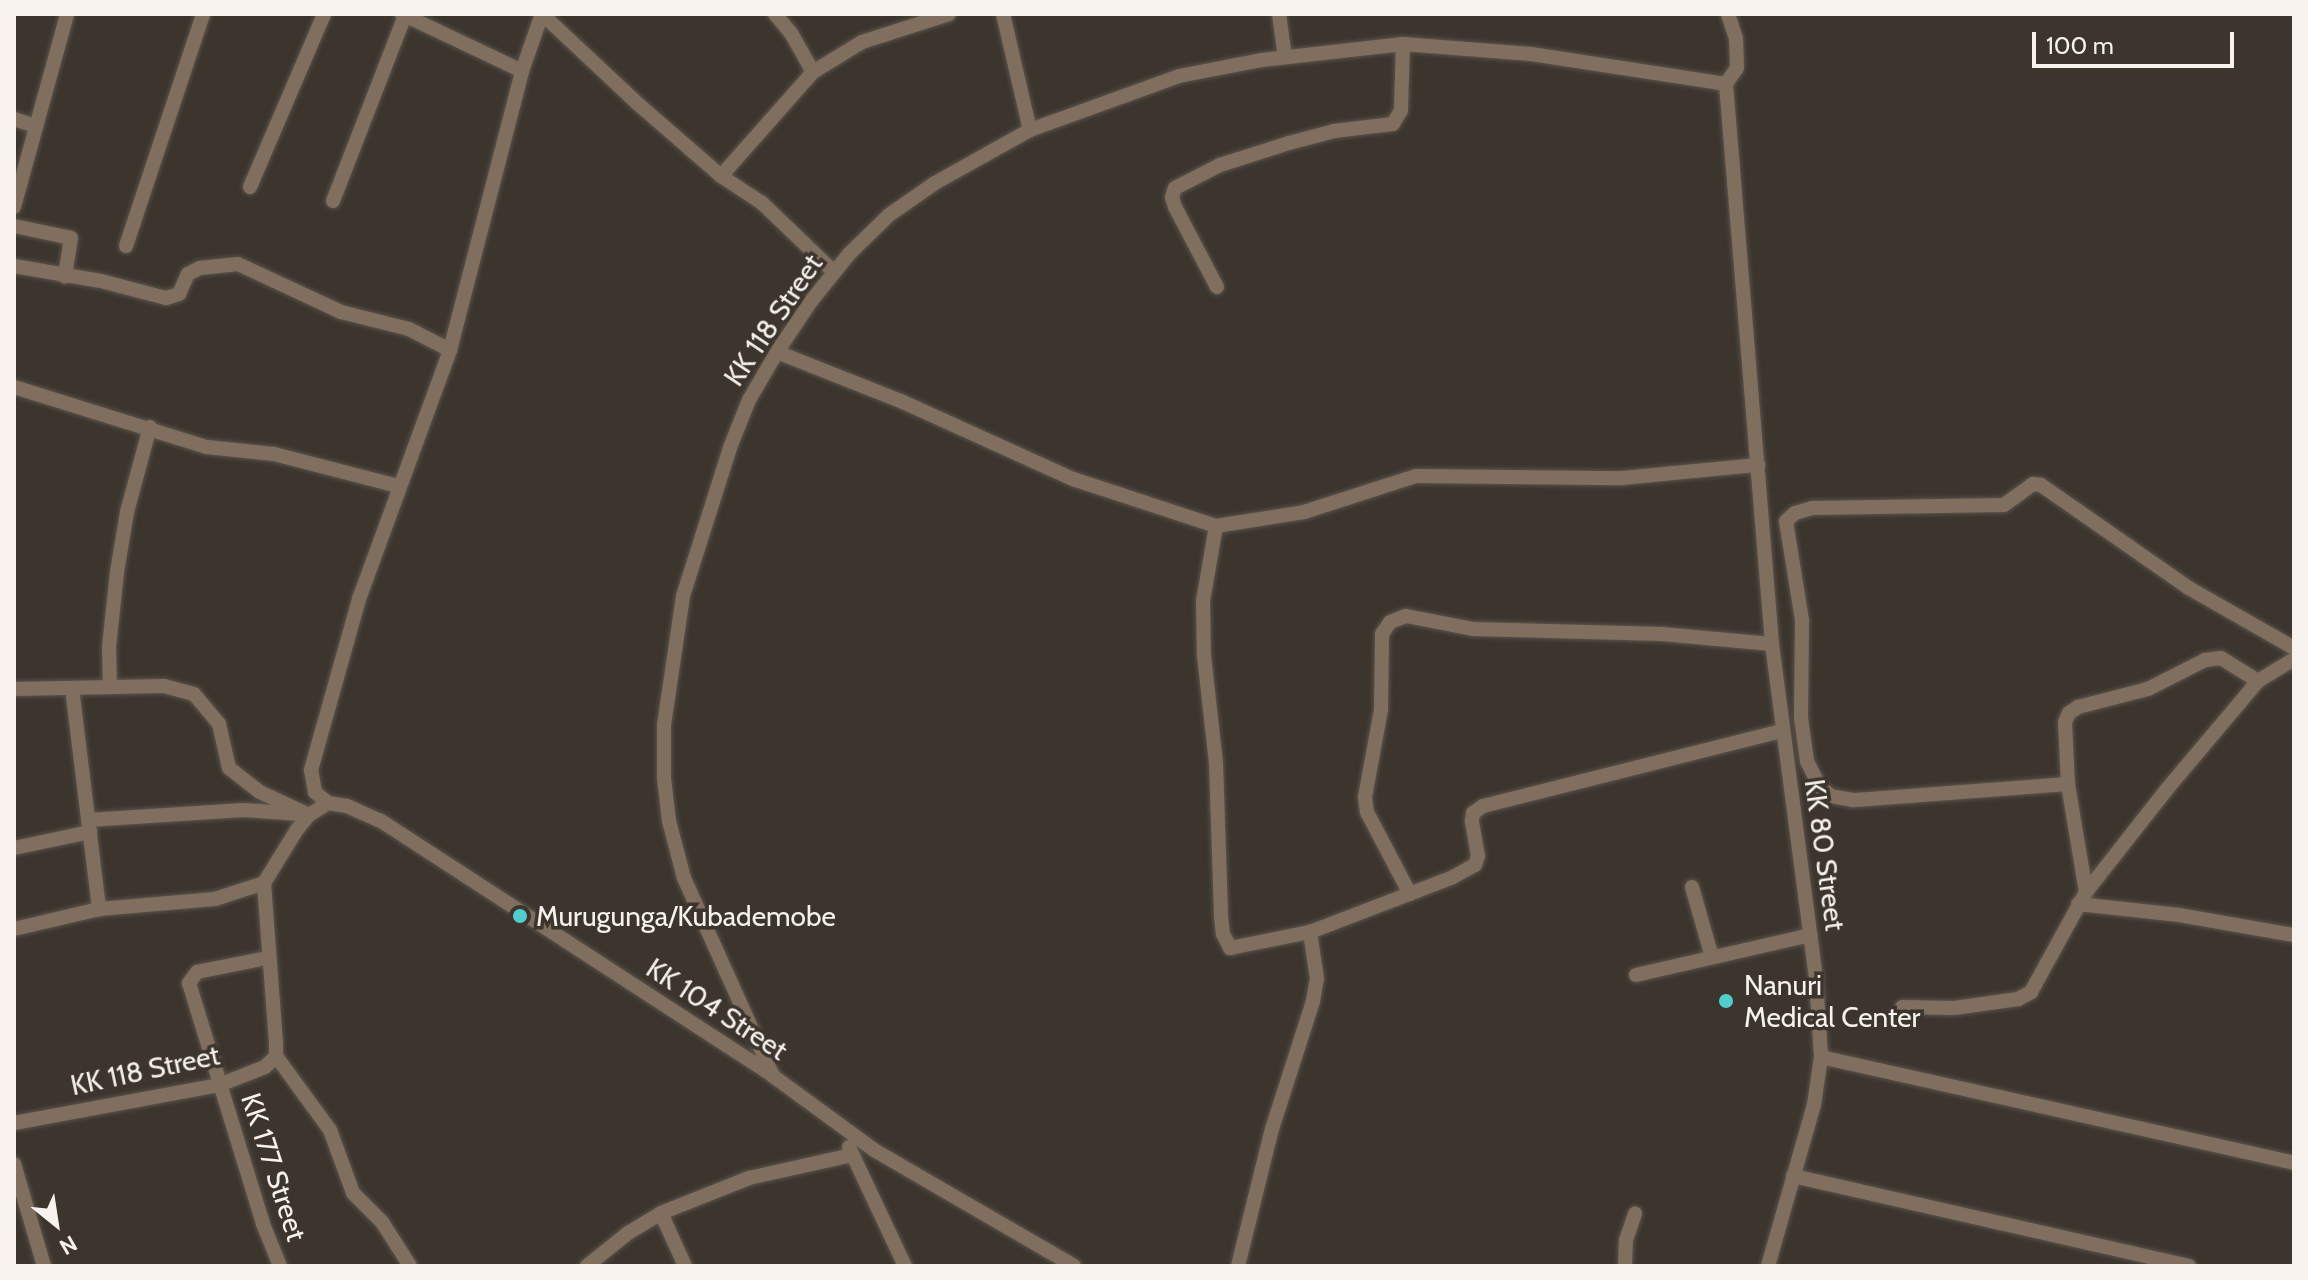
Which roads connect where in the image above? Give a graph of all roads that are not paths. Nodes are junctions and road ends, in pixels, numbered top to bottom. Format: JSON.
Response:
{"nodes":[{"id":1,"x":67,"y":14,"type":"edge"},
{"id":2,"x":203,"y":14,"type":"edge"},
{"id":3,"x":324,"y":14,"type":"edge"},
{"id":4,"x":542,"y":14,"type":"edge"},
{"id":5,"x":775,"y":14,"type":"edge"},
{"id":6,"x":949,"y":14,"type":"edge"},
{"id":7,"x":1003,"y":14,"type":"edge"},
{"id":8,"x":1279,"y":14,"type":"edge"},
{"id":9,"x":1728,"y":14,"type":"edge"},
{"id":10,"x":404,"y":15,"type":"edge"},
{"id":11,"x":1403,"y":44,"type":"junction"},
{"id":12,"x":1285,"y":57,"type":"junction"},
{"id":13,"x":522,"y":71,"type":"junction"},
{"id":14,"x":813,"y":72,"type":"junction"},
{"id":15,"x":1726,"y":84,"type":"junction"},
{"id":16,"x":14,"y":119,"type":"edge"},
{"id":17,"x":35,"y":126,"type":"junction"},
{"id":18,"x":1030,"y":130,"type":"junction"},
{"id":19,"x":721,"y":176,"type":"junction"},
{"id":20,"x":250,"y":187,"type":"dead end"},
{"id":21,"x":333,"y":201,"type":"dead end"},
{"id":22,"x":14,"y":207,"type":"edge"},
{"id":23,"x":14,"y":226,"type":"edge"},
{"id":24,"x":126,"y":246,"type":"dead end"},
{"id":25,"x":14,"y":266,"type":"edge"},
{"id":26,"x":834,"y":272,"type":"junction"},
{"id":27,"x":65,"y":277,"type":"junction"},
{"id":28,"x":1217,"y":287,"type":"dead end"},
{"id":29,"x":450,"y":350,"type":"junction"},
{"id":30,"x":777,"y":352,"type":"junction"},
{"id":31,"x":14,"y":387,"type":"edge"},
{"id":32,"x":150,"y":427,"type":"junction"},
{"id":33,"x":1758,"y":465,"type":"junction"},
{"id":34,"x":398,"y":486,"type":"junction"},
{"id":35,"x":1216,"y":526,"type":"junction"},
{"id":36,"x":1772,"y":644,"type":"junction"},
{"id":37,"x":2294,"y":648,"type":"edge"},
{"id":38,"x":2294,"y":659,"type":"edge"},
{"id":39,"x":2258,"y":681,"type":"junction"},
{"id":40,"x":110,"y":687,"type":"junction"},
{"id":41,"x":72,"y":688,"type":"junction"},
{"id":42,"x":14,"y":689,"type":"edge"},
{"id":43,"x":1781,"y":731,"type":"junction"},
{"id":44,"x":2068,"y":784,"type":"junction"},
{"id":45,"x":328,"y":803,"type":"junction"},
{"id":46,"x":309,"y":815,"type":"junction"},
{"id":47,"x":89,"y":826,"type":"junction"},
{"id":48,"x":14,"y":848,"type":"edge"},
{"id":49,"x":264,"y":883,"type":"junction"},
{"id":50,"x":1692,"y":887,"type":"dead end"},
{"id":51,"x":1410,"y":894,"type":"junction"},
{"id":52,"x":2082,"y":898,"type":"junction"},
{"id":53,"x":99,"y":909,"type":"junction"},
{"id":54,"x":14,"y":929,"type":"edge"},
{"id":55,"x":1310,"y":932,"type":"junction"},
{"id":56,"x":1810,"y":935,"type":"junction"},
{"id":57,"x":2294,"y":935,"type":"edge"},
{"id":58,"x":1712,"y":957,"type":"junction"},
{"id":59,"x":267,"y":958,"type":"junction"},
{"id":60,"x":1636,"y":975,"type":"dead end"},
{"id":61,"x":1902,"y":1007,"type":"dead end"},
{"id":62,"x":276,"y":1056,"type":"junction"},
{"id":63,"x":1821,"y":1057,"type":"junction"},
{"id":64,"x":773,"y":1076,"type":"junction"},
{"id":65,"x":219,"y":1085,"type":"junction"},
{"id":66,"x":14,"y":1123,"type":"edge"},
{"id":67,"x":841,"y":1128,"type":"junction"},
{"id":68,"x":852,"y":1155,"type":"junction"},
{"id":69,"x":2294,"y":1163,"type":"edge"},
{"id":70,"x":14,"y":1164,"type":"edge"},
{"id":71,"x":1793,"y":1176,"type":"junction"},
{"id":72,"x":661,"y":1213,"type":"junction"},
{"id":73,"x":1635,"y":1214,"type":"dead end"},
{"id":74,"x":44,"y":1266,"type":"edge"},
{"id":75,"x":280,"y":1266,"type":"edge"},
{"id":76,"x":410,"y":1266,"type":"edge"},
{"id":77,"x":587,"y":1266,"type":"edge"},
{"id":78,"x":685,"y":1266,"type":"edge"},
{"id":79,"x":905,"y":1266,"type":"edge"},
{"id":80,"x":1074,"y":1266,"type":"edge"},
{"id":81,"x":1238,"y":1266,"type":"edge"},
{"id":82,"x":1625,"y":1266,"type":"edge"},
{"id":83,"x":1768,"y":1266,"type":"edge"},
{"id":84,"x":2189,"y":1266,"type":"edge"}],
"edges":[{"from":1,"to":17,"type":"street"},
{"from":2,"to":24,"type":"street"},
{"from":3,"to":20,"type":"street"},
{"from":4,"to":13,"type":"street"},
{"from":4,"to":19,"type":"street"},
{"from":5,"to":14,"type":"street"},
{"from":6,"to":14,"type":"street"},
{"from":7,"to":18,"type":"street"},
{"from":8,"to":12,"type":"street"},
{"from":9,"to":15,"type":"street"},
{"from":10,"to":13,"type":"street"},
{"from":10,"to":21,"type":"street"},
{"from":11,"to":12,"type":"street","name":"KK 118 Street"},
{"from":11,"to":15,"type":"street","name":"KK 118 Street"},
{"from":11,"to":28,"type":"street"},
{"from":12,"to":18,"type":"street","name":"KK 118 Street"},
{"from":13,"to":29,"type":"street"},
{"from":14,"to":19,"type":"street"},
{"from":15,"to":33,"type":"street","name":"KK 80 Street"},
{"from":16,"to":17,"type":"street"},
{"from":17,"to":22,"type":"street"},
{"from":18,"to":26,"type":"street","name":"KK 118 Street"},
{"from":19,"to":26,"type":"street"},
{"from":23,"to":27,"type":"street"},
{"from":25,"to":27,"type":"street"},
{"from":26,"to":30,"type":"street","name":"KK 118 Street"},
{"from":27,"to":29,"type":"street"},
{"from":29,"to":34,"type":"street"},
{"from":30,"to":35,"type":"street"},
{"from":30,"to":64,"type":"street","name":"KK 118 Street"},
{"from":31,"to":32,"type":"street"},
{"from":32,"to":34,"type":"street"},
{"from":32,"to":40,"type":"street"},
{"from":33,"to":35,"type":"street"},
{"from":33,"to":36,"type":"street","name":"KK 80 Street"},
{"from":34,"to":45,"type":"street"},
{"from":35,"to":55,"type":"street"},
{"from":36,"to":43,"type":"street","name":"KK 80 Street"},
{"from":36,"to":51,"type":"street"},
{"from":37,"to":44,"type":"street"},
{"from":38,"to":39,"type":"street"},
{"from":39,"to":44,"type":"street"},
{"from":39,"to":52,"type":"street"},
{"from":40,"to":41,"type":"street"},
{"from":40,"to":46,"type":"street"},
{"from":41,"to":42,"type":"street"},
{"from":41,"to":47,"type":"street"},
{"from":43,"to":51,"type":"street"},
{"from":43,"to":56,"type":"street","name":"KK 80 Street"},
{"from":44,"to":52,"type":"street"},
{"from":45,"to":46,"type":"street"},
{"from":45,"to":64,"type":"street","name":"KK 104 Street"},
{"from":46,"to":47,"type":"street"},
{"from":46,"to":49,"type":"street"},
{"from":47,"to":48,"type":"street"},
{"from":47,"to":53,"type":"street"},
{"from":49,"to":53,"type":"street"},
{"from":49,"to":59,"type":"street"},
{"from":50,"to":58,"type":"street"},
{"from":51,"to":55,"type":"street"},
{"from":52,"to":57,"type":"street"},
{"from":52,"to":61,"type":"street"},
{"from":53,"to":54,"type":"street"},
{"from":55,"to":81,"type":"street"},
{"from":56,"to":58,"type":"street"},
{"from":56,"to":63,"type":"street","name":"KK 80 Street"},
{"from":58,"to":60,"type":"street"},
{"from":59,"to":62,"type":"street"},
{"from":59,"to":65,"type":"street","name":"KK 177 Street"},
{"from":62,"to":65,"type":"street","name":"KK 118 Street"},
{"from":62,"to":76,"type":"street"},
{"from":63,"to":69,"type":"street"},
{"from":63,"to":71,"type":"street","name":"KK 80 Street"},
{"from":64,"to":67,"type":"street","name":"KK 104 Street"},
{"from":65,"to":66,"type":"street","name":"KK 118 Street"},
{"from":65,"to":75,"type":"street","name":"KK 177 Street"},
{"from":67,"to":68,"type":"street"},
{"from":67,"to":80,"type":"street","name":"KK 104 Street"},
{"from":68,"to":72,"type":"street"},
{"from":68,"to":79,"type":"street"},
{"from":70,"to":74,"type":"street"},
{"from":71,"to":83,"type":"street","name":"KK 80 Street"},
{"from":71,"to":84,"type":"street"},
{"from":72,"to":77,"type":"street"},
{"from":72,"to":78,"type":"street"},
{"from":73,"to":82,"type":"street"}]}
